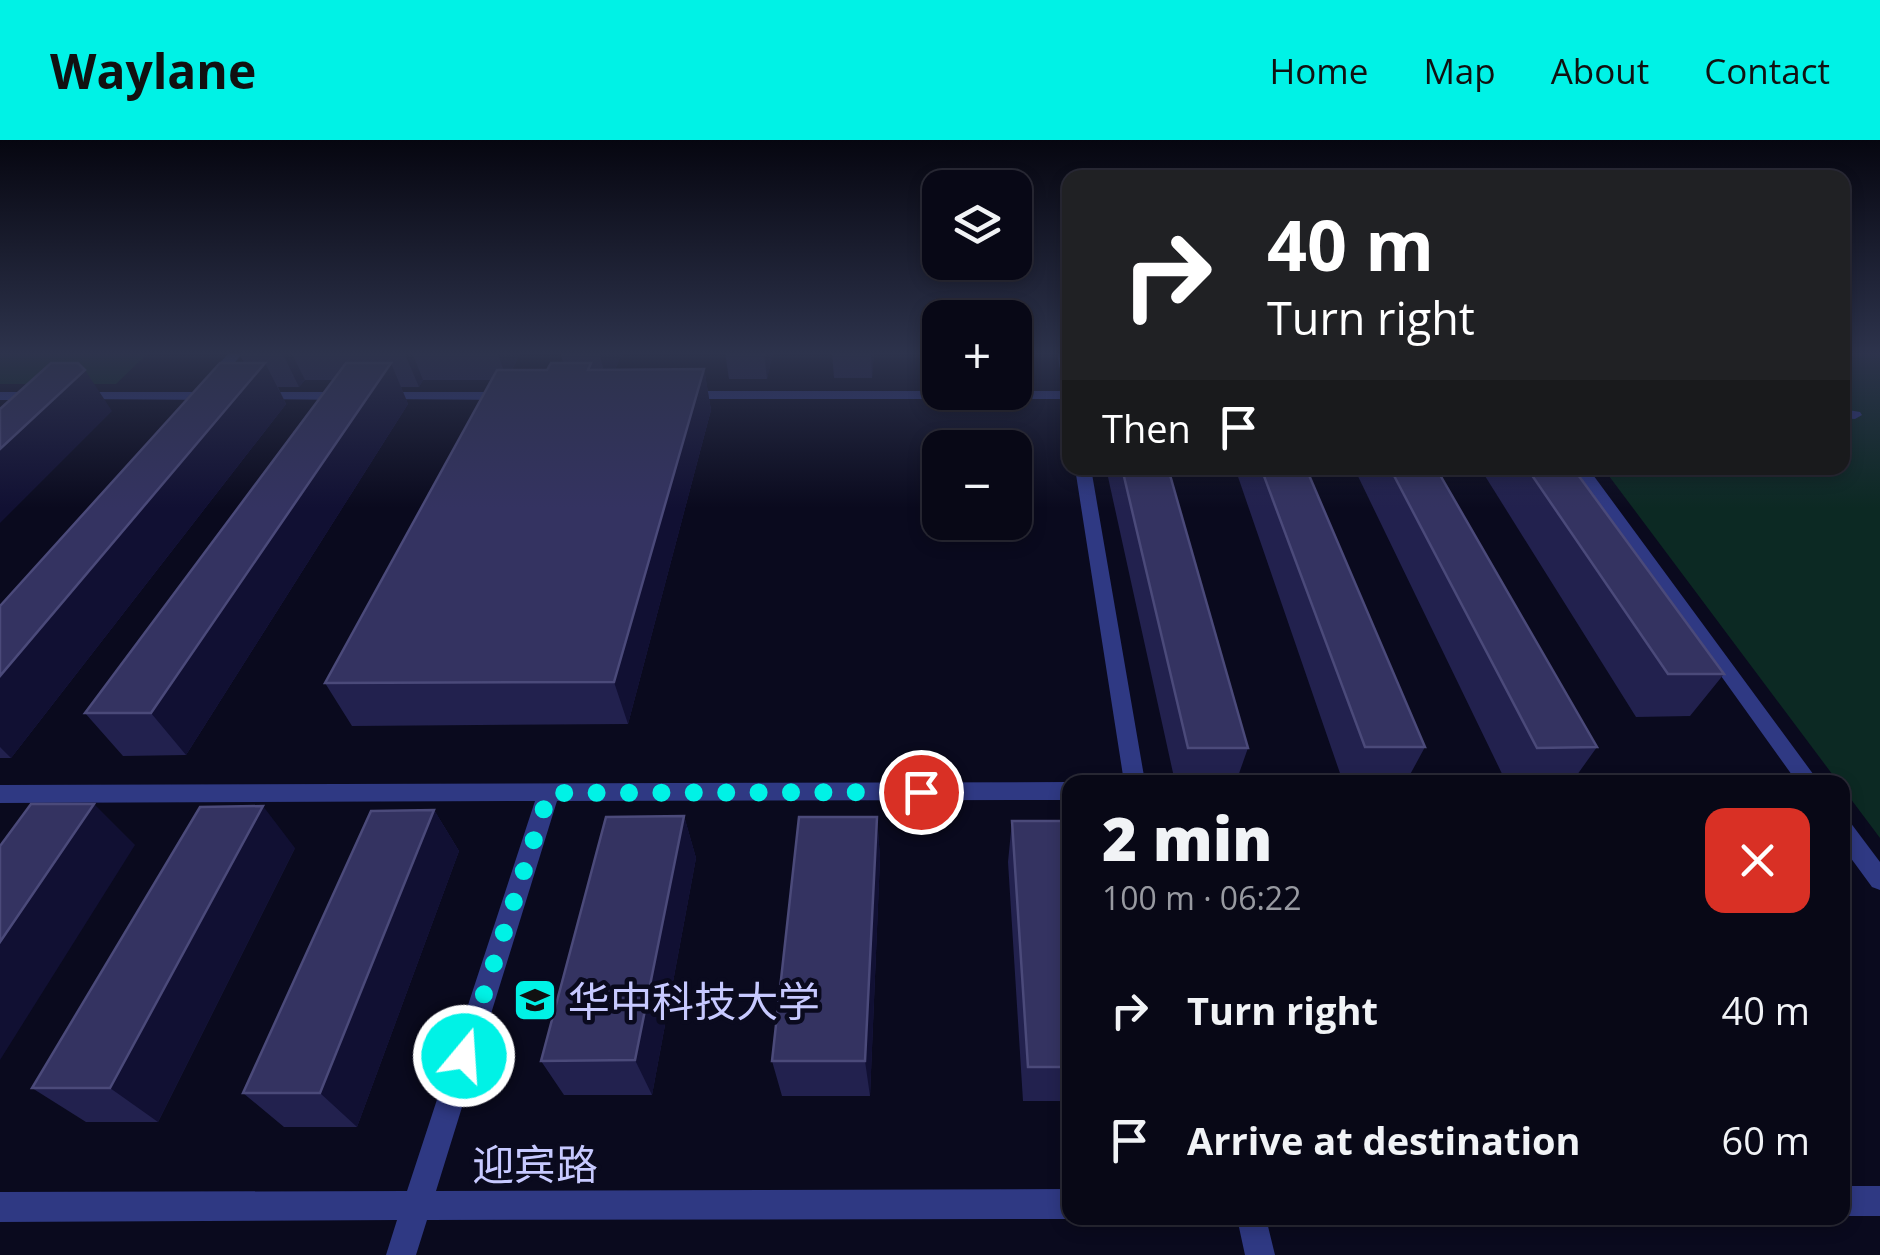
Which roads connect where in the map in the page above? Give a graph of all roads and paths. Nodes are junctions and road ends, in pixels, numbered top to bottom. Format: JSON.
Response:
{"nodes":[{"id":1,"x":190,"y":404,"type":"edge"},
{"id":2,"x":184,"y":410,"type":"edge"},
{"id":3,"x":1084,"y":475,"type":"edge"},
{"id":4,"x":1585,"y":475,"type":"edge"},
{"id":5,"x":1134,"y":775,"type":"edge"},
{"id":6,"x":1804,"y":775,"type":"edge"},
{"id":7,"x":1062,"y":791,"type":"edge"},
{"id":8,"x":549,"y":793,"type":"junction"},
{"id":9,"x":0,"y":794,"type":"edge"},
{"id":10,"x":1850,"y":839,"type":"edge"},
{"id":11,"x":1880,"y":880,"type":"edge"},
{"id":12,"x":1880,"y":1201,"type":"edge"},
{"id":13,"x":1850,"y":1202,"type":"edge"},
{"id":14,"x":1062,"y":1204,"type":"edge"},
{"id":15,"x":416,"y":1206,"type":"junction"},
{"id":16,"x":0,"y":1207,"type":"edge"},
{"id":17,"x":1254,"y":1225,"type":"edge"},
{"id":18,"x":400,"y":1255,"type":"edge"},
{"id":19,"x":1260,"y":1255,"type":"edge"}],
"edges":[{"from":1,"to":2,"type":"street"},
{"from":3,"to":5,"type":"street"},
{"from":4,"to":6,"type":"street"},
{"from":7,"to":8,"type":"street"},
{"from":8,"to":9,"type":"street"},
{"from":8,"to":15,"type":"street"},
{"from":10,"to":11,"type":"street"},
{"from":12,"to":13,"type":"street"},
{"from":14,"to":15,"type":"street","name":"迎宾路"},
{"from":15,"to":16,"type":"street","name":"迎宾路"},
{"from":15,"to":18,"type":"street"},
{"from":17,"to":19,"type":"street"}]}
